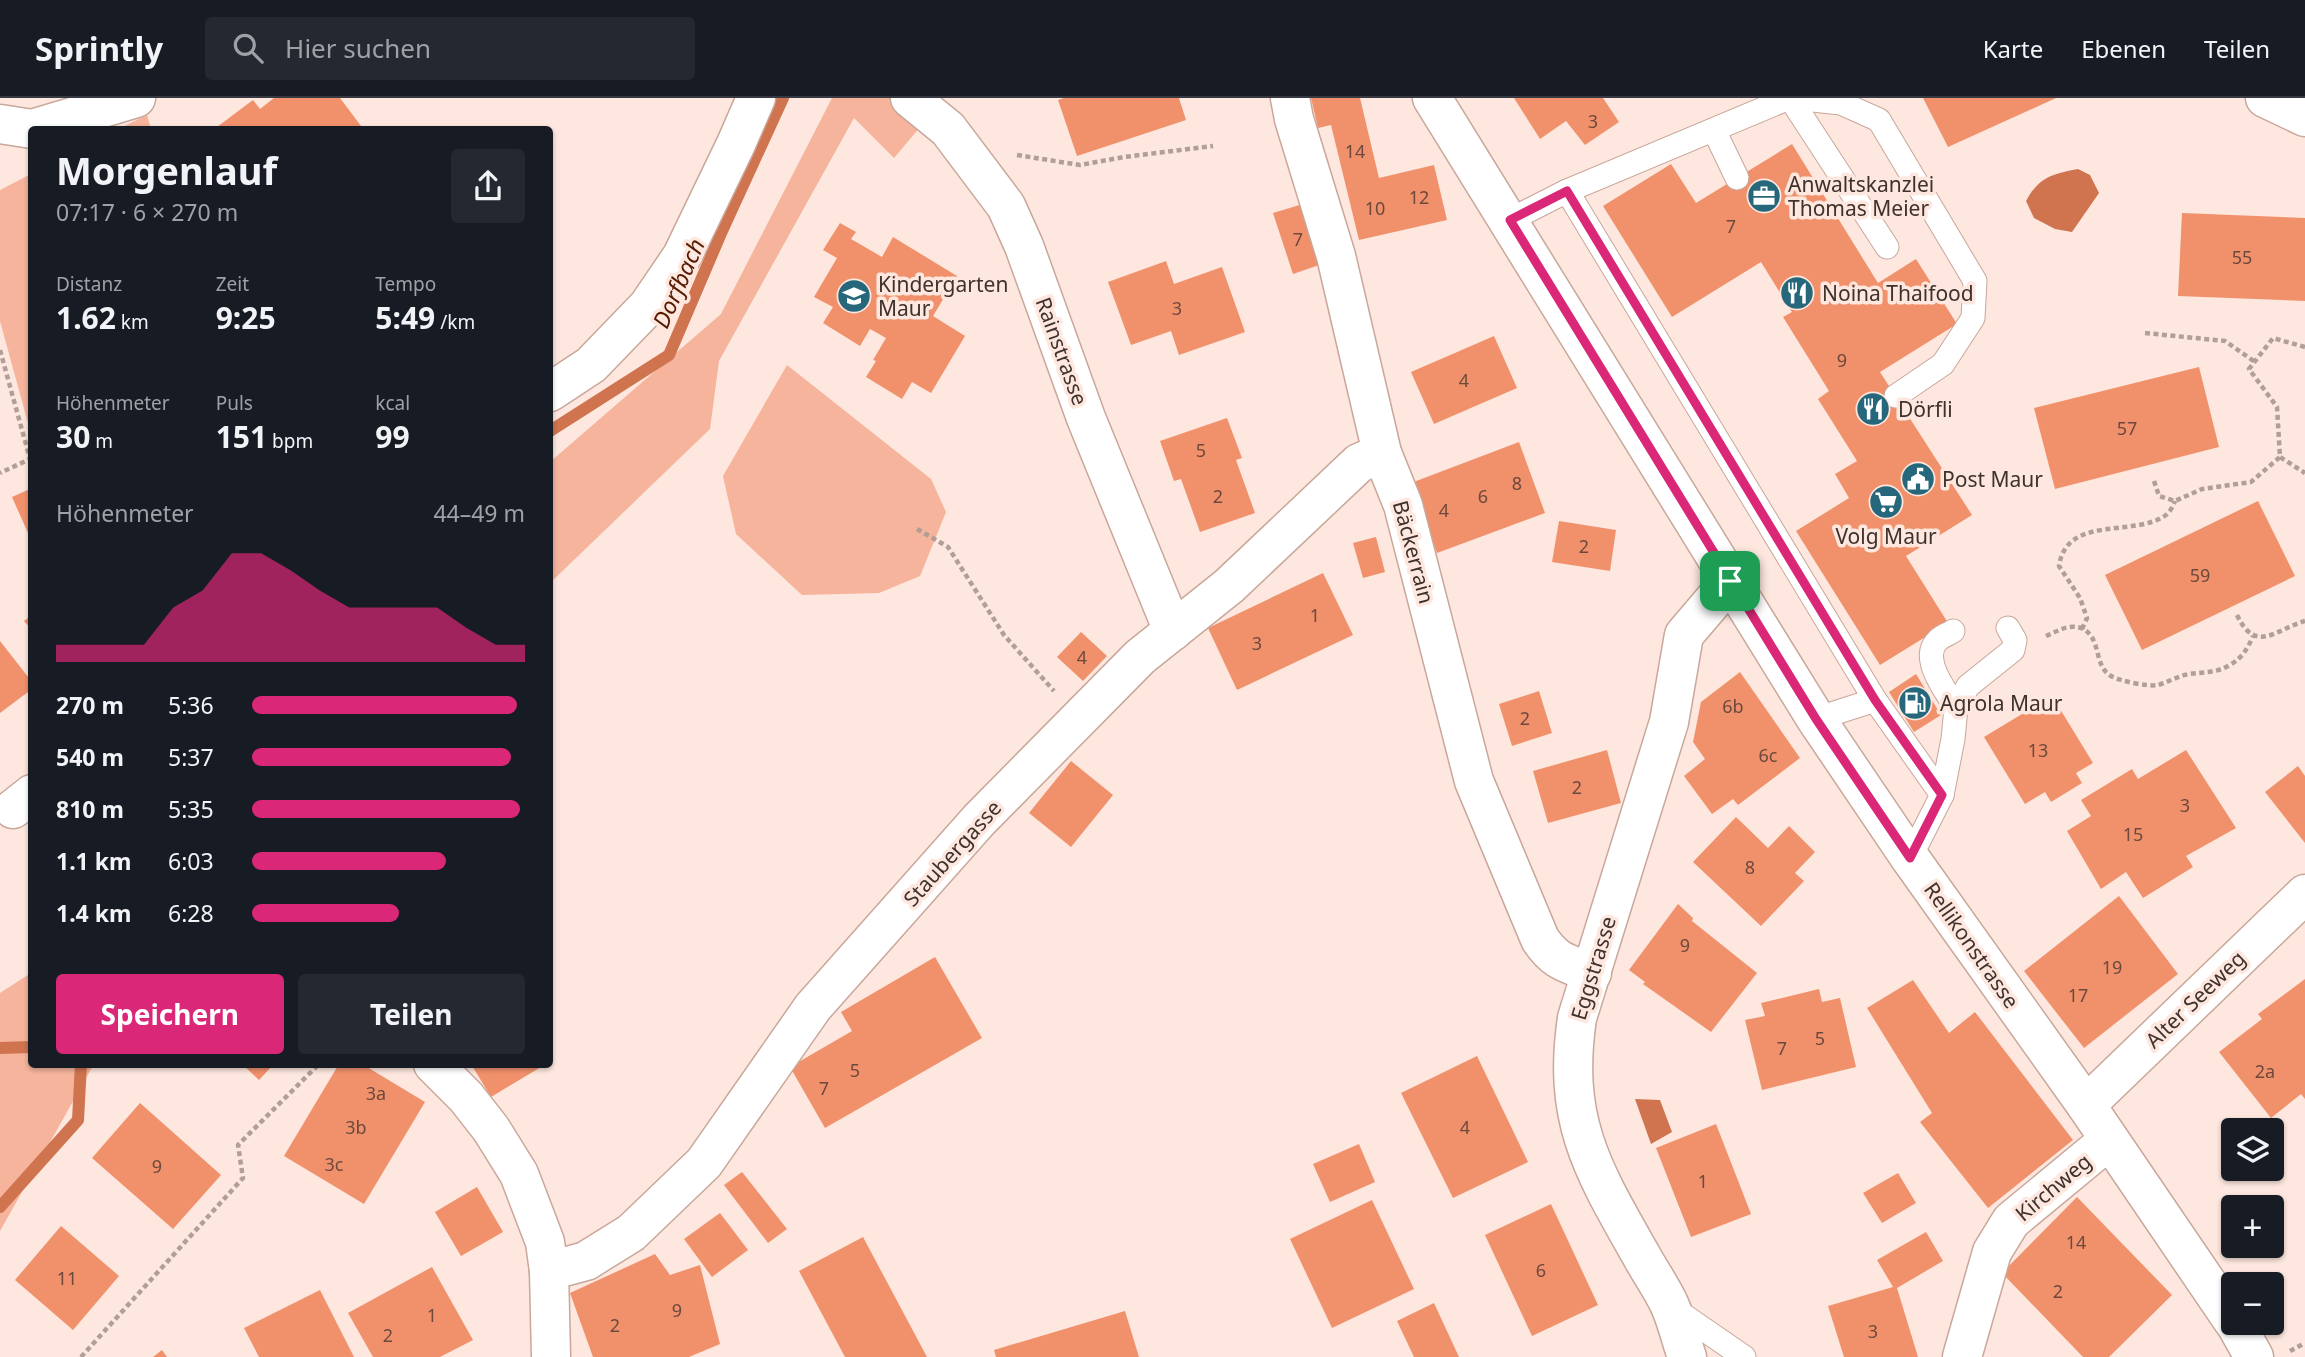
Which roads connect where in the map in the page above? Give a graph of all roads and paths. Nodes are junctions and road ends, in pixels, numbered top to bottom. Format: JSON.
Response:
{"nodes":[{"id":1,"x":135,"y":98,"type":"edge"},
{"id":2,"x":756,"y":98,"type":"edge"},
{"id":3,"x":910,"y":98,"type":"edge"},
{"id":4,"x":1290,"y":98,"type":"edge"},
{"id":5,"x":1432,"y":98,"type":"edge"},
{"id":6,"x":1791,"y":98,"type":"edge"},
{"id":7,"x":2265,"y":98,"type":"edge"},
{"id":8,"x":2305,"y":117,"type":"edge"},
{"id":9,"x":0,"y":124,"type":"edge"},
{"id":10,"x":43,"y":126,"type":"edge"},
{"id":11,"x":28,"y":128,"type":"edge"},
{"id":12,"x":1714,"y":130,"type":"junction"},
{"id":13,"x":1213,"y":146,"type":"dead end"},
{"id":14,"x":984,"y":175,"type":"junction"},
{"id":15,"x":1737,"y":178,"type":"dead end"},
{"id":16,"x":1567,"y":191,"type":"junction"},
{"id":17,"x":1510,"y":220,"type":"junction"},
{"id":18,"x":1887,"y":247,"type":"dead end"},
{"id":19,"x":2145,"y":334,"type":"dead end"},
{"id":20,"x":2305,"y":347,"type":"edge"},
{"id":21,"x":0,"y":350,"type":"edge"},
{"id":22,"x":2255,"y":362,"type":"junction"},
{"id":23,"x":553,"y":390,"type":"edge"},
{"id":24,"x":1896,"y":396,"type":"dead end"},
{"id":25,"x":28,"y":452,"type":"edge"},
{"id":26,"x":1382,"y":453,"type":"junction"},
{"id":27,"x":2280,"y":457,"type":"junction"},
{"id":28,"x":28,"y":460,"type":"edge"},
{"id":29,"x":0,"y":473,"type":"edge"},
{"id":30,"x":2305,"y":473,"type":"edge"},
{"id":31,"x":2154,"y":481,"type":"dead end"},
{"id":32,"x":2175,"y":502,"type":"junction"},
{"id":33,"x":917,"y":529,"type":"dead end"},
{"id":34,"x":1730,"y":581,"type":"junction"},
{"id":35,"x":2237,"y":615,"type":"dead end"},
{"id":36,"x":2305,"y":621,"type":"edge"},
{"id":37,"x":2082,"y":629,"type":"junction"},
{"id":38,"x":1173,"y":631,"type":"junction"},
{"id":39,"x":1953,"y":631,"type":"dead end"},
{"id":40,"x":2253,"y":636,"type":"junction"},
{"id":41,"x":2010,"y":639,"type":"joint"},
{"id":42,"x":1875,"y":700,"type":"junction"},
{"id":43,"x":1956,"y":708,"type":"junction"},
{"id":44,"x":1816,"y":719,"type":"junction"},
{"id":45,"x":1080,"y":721,"type":"junction"},
{"id":46,"x":1942,"y":795,"type":"junction"},
{"id":47,"x":1910,"y":858,"type":"junction"},
{"id":48,"x":2305,"y":894,"type":"edge"},
{"id":49,"x":1591,"y":973,"type":"junction"},
{"id":50,"x":315,"y":1068,"type":"edge"},
{"id":51,"x":437,"y":1068,"type":"edge"},
{"id":52,"x":2086,"y":1105,"type":"junction"},
{"id":53,"x":2109,"y":1140,"type":"junction"},
{"id":54,"x":549,"y":1271,"type":"junction"},
{"id":55,"x":2221,"y":1303,"type":"edge"},
{"id":56,"x":1670,"y":1306,"type":"junction"},
{"id":57,"x":2241,"y":1335,"type":"edge"},
{"id":58,"x":81,"y":1357,"type":"edge"},
{"id":59,"x":551,"y":1357,"type":"edge"},
{"id":60,"x":1687,"y":1357,"type":"edge"},
{"id":61,"x":1744,"y":1357,"type":"edge"},
{"id":62,"x":1962,"y":1357,"type":"edge"},
{"id":63,"x":2254,"y":1357,"type":"edge"}],
"edges":[{"from":1,"to":10,"type":"street"},
{"from":2,"to":23,"type":"street"},
{"from":3,"to":14,"type":"street","name":"Rainstrasse"},
{"from":4,"to":26,"type":"street","name":"Bäckerrain"},
{"from":5,"to":17,"type":"street","name":"Rellikonstrasse"},
{"from":6,"to":12,"type":"lane"},
{"from":6,"to":18,"type":"lane"},
{"from":6,"to":24,"type":"lane"},
{"from":7,"to":8,"type":"street"},
{"from":9,"to":11,"type":"street"},
{"from":12,"to":15,"type":"lane"},
{"from":12,"to":16,"type":"lane"},
{"from":13,"to":14,"type":"path"},
{"from":14,"to":38,"type":"street","name":"Rainstrasse"},
{"from":16,"to":17,"type":"lane"},
{"from":16,"to":42,"type":"lane"},
{"from":17,"to":34,"type":"street","name":"Rellikonstrasse"},
{"from":19,"to":22,"type":"path"},
{"from":20,"to":22,"type":"path"},
{"from":21,"to":25,"type":"path"},
{"from":22,"to":27,"type":"path"},
{"from":26,"to":38,"type":"street","name":"Staubergasse"},
{"from":26,"to":49,"type":"street","name":"Bäckerrain"},
{"from":27,"to":30,"type":"path"},
{"from":27,"to":32,"type":"path"},
{"from":28,"to":29,"type":"path"},
{"from":31,"to":32,"type":"path"},
{"from":32,"to":37,"type":"path"},
{"from":33,"to":45,"type":"path"},
{"from":34,"to":44,"type":"street","name":"Rellikonstrasse"},
{"from":34,"to":49,"type":"street","name":"Eggstrasse"},
{"from":35,"to":40,"type":"path"},
{"from":36,"to":40,"type":"path"},
{"from":37,"to":40,"type":"path"},
{"from":37,"to":41,"type":"path"},
{"from":38,"to":45,"type":"street","name":"Staubergasse"},
{"from":39,"to":43,"type":"lane"},
{"from":41,"to":43,"type":"lane"},
{"from":42,"to":44,"type":"lane"},
{"from":42,"to":46,"type":"lane"},
{"from":43,"to":46,"type":"lane"},
{"from":44,"to":47,"type":"street","name":"Rellikonstrasse"},
{"from":45,"to":54,"type":"street","name":"Staubergasse"},
{"from":46,"to":47,"type":"lane"},
{"from":47,"to":52,"type":"street","name":"Rellikonstrasse"},
{"from":48,"to":52,"type":"street","name":"Alter Seeweg"},
{"from":49,"to":56,"type":"street","name":"Eggstrasse"},
{"from":50,"to":58,"type":"path"},
{"from":51,"to":54,"type":"street"},
{"from":52,"to":53,"type":"street","name":"Rellikonstrasse"},
{"from":53,"to":55,"type":"street","name":"Rellikonstrasse"},
{"from":53,"to":62,"type":"street","name":"Kirchweg"},
{"from":54,"to":59,"type":"street"},
{"from":56,"to":60,"type":"street","name":"Eggstrasse"},
{"from":56,"to":61,"type":"lane"},
{"from":57,"to":63,"type":"street","name":"Rellikonstrasse"}]}
